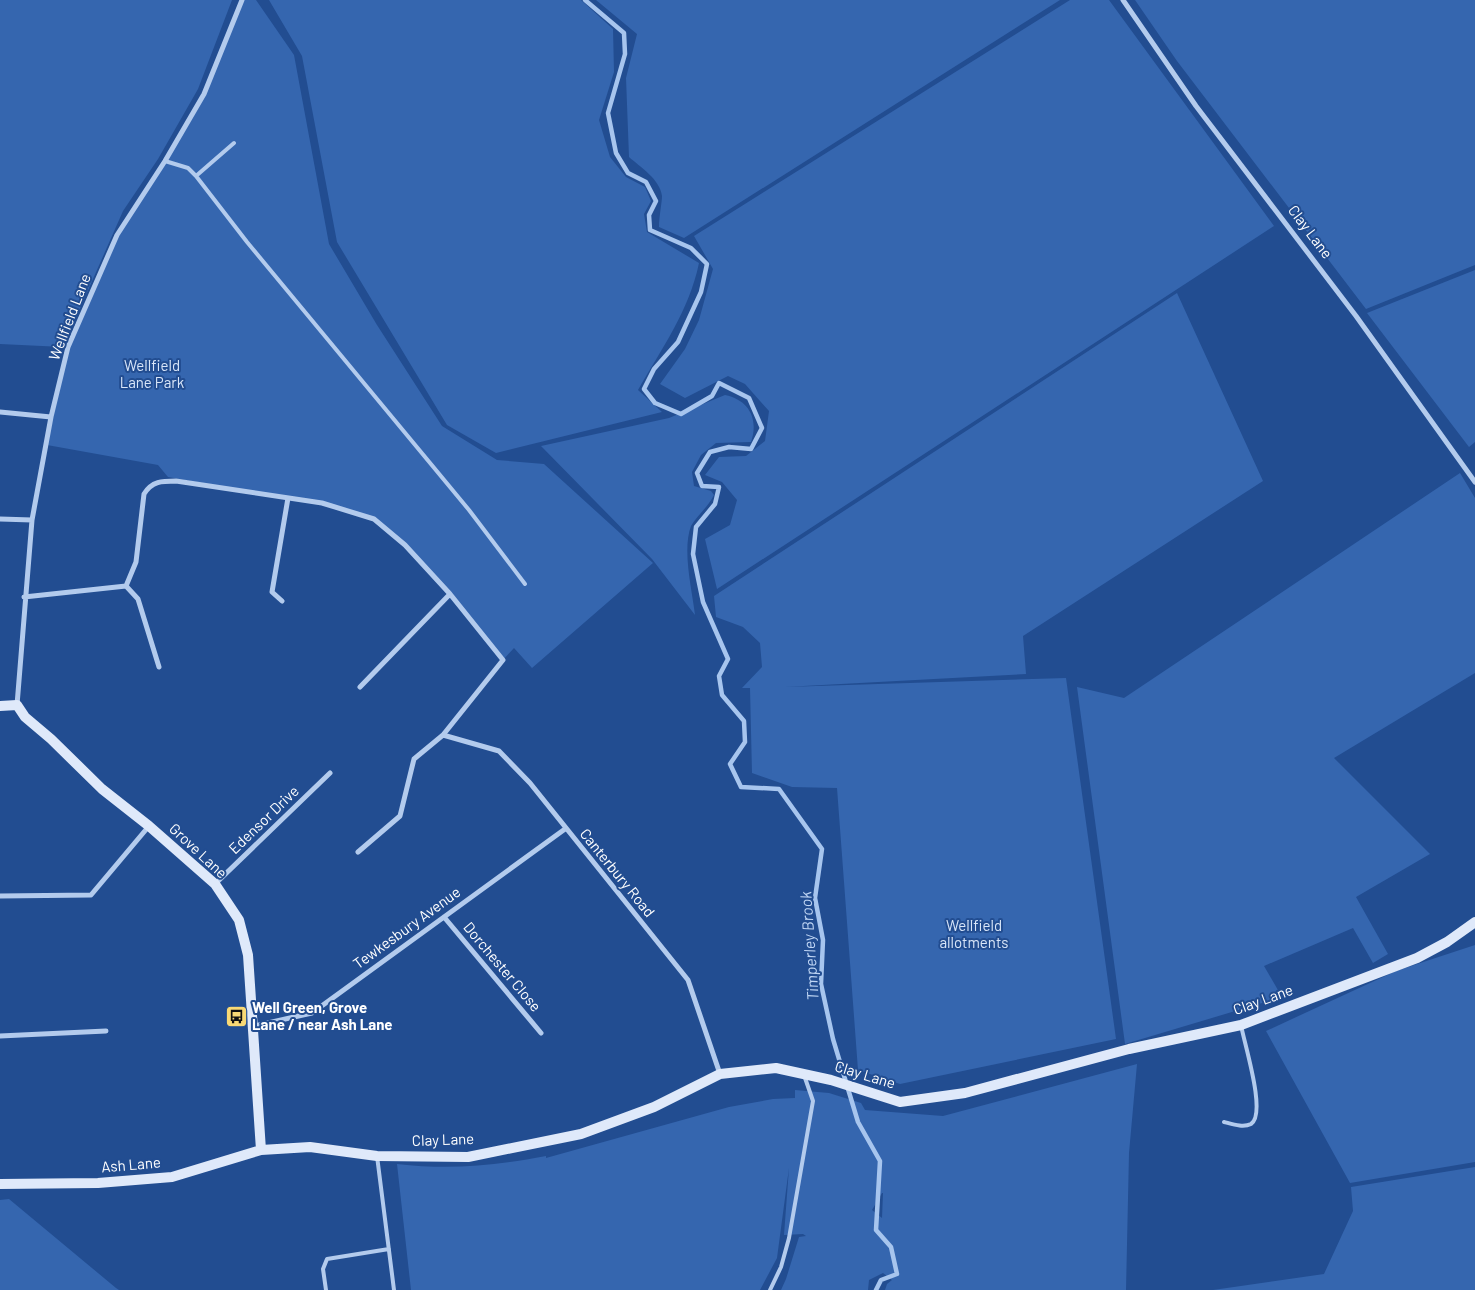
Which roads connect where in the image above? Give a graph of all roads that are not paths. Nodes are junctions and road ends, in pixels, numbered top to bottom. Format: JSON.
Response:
{"nodes":[{"id":1,"x":242,"y":0,"type":"edge"},
{"id":2,"x":1123,"y":0,"type":"edge"},
{"id":3,"x":234,"y":143,"type":"dead end"},
{"id":4,"x":165,"y":161,"type":"junction"},
{"id":5,"x":196,"y":176,"type":"junction"},
{"id":6,"x":0,"y":412,"type":"edge"},
{"id":7,"x":51,"y":417,"type":"junction"},
{"id":8,"x":1475,"y":482,"type":"edge"},
{"id":9,"x":288,"y":498,"type":"junction"},
{"id":10,"x":0,"y":519,"type":"edge"},
{"id":11,"x":32,"y":520,"type":"junction"},
{"id":12,"x":525,"y":584,"type":"dead end"},
{"id":13,"x":126,"y":586,"type":"junction"},
{"id":14,"x":450,"y":594,"type":"junction"},
{"id":15,"x":24,"y":597,"type":"junction"},
{"id":16,"x":282,"y":600,"type":"dead end"},
{"id":17,"x":159,"y":667,"type":"dead end"},
{"id":18,"x":360,"y":687,"type":"dead end"},
{"id":19,"x":17,"y":705,"type":"junction"},
{"id":20,"x":0,"y":706,"type":"edge"},
{"id":21,"x":442,"y":735,"type":"junction"},
{"id":22,"x":330,"y":773,"type":"dead end"},
{"id":23,"x":149,"y":826,"type":"junction"},
{"id":24,"x":566,"y":829,"type":"junction"},
{"id":25,"x":358,"y":852,"type":"dead end"},
{"id":26,"x":214,"y":884,"type":"junction"},
{"id":27,"x":0,"y":896,"type":"edge"},
{"id":28,"x":444,"y":917,"type":"junction"},
{"id":29,"x":1475,"y":922,"type":"edge"},
{"id":30,"x":254,"y":1026,"type":"junction"},
{"id":31,"x":1240,"y":1026,"type":"junction"},
{"id":32,"x":106,"y":1031,"type":"dead end"},
{"id":33,"x":541,"y":1033,"type":"dead end"},
{"id":34,"x":0,"y":1036,"type":"edge"},
{"id":35,"x":720,"y":1074,"type":"junction"},
{"id":36,"x":804,"y":1074,"type":"junction"},
{"id":37,"x":1224,"y":1122,"type":"dead end"},
{"id":38,"x":261,"y":1150,"type":"junction"},
{"id":39,"x":377,"y":1156,"type":"junction"},
{"id":40,"x":0,"y":1184,"type":"edge"},
{"id":41,"x":390,"y":1249,"type":"junction"},
{"id":42,"x":326,"y":1290,"type":"edge"},
{"id":43,"x":394,"y":1290,"type":"edge"},
{"id":44,"x":770,"y":1290,"type":"edge"}],
"edges":[{"from":1,"to":4,"type":"street","name":"Wellfield Lane"},
{"from":2,"to":8,"type":"street","name":"Clay Lane"},
{"from":3,"to":5,"type":"lane"},
{"from":4,"to":5,"type":"lane"},
{"from":4,"to":7,"type":"street","name":"Wellfield Lane"},
{"from":5,"to":12,"type":"lane"},
{"from":6,"to":7,"type":"street"},
{"from":7,"to":11,"type":"street","name":"Wellfield Lane"},
{"from":9,"to":13,"type":"street"},
{"from":9,"to":14,"type":"street"},
{"from":9,"to":16,"type":"street"},
{"from":10,"to":11,"type":"street"},
{"from":11,"to":15,"type":"street","name":"Wellfield Lane"},
{"from":13,"to":15,"type":"street"},
{"from":13,"to":17,"type":"street"},
{"from":14,"to":18,"type":"street"},
{"from":14,"to":21,"type":"street"},
{"from":15,"to":19,"type":"street","name":"Wellfield Lane"},
{"from":19,"to":20,"type":"street"},
{"from":19,"to":23,"type":"street","name":"Grove Lane"},
{"from":21,"to":24,"type":"street","name":"Canterbury Road"},
{"from":21,"to":25,"type":"street"},
{"from":22,"to":26,"type":"street","name":"Edensor Drive"},
{"from":23,"to":26,"type":"street","name":"Grove Lane"},
{"from":23,"to":27,"type":"street"},
{"from":24,"to":28,"type":"street","name":"Tewkesbury Avenue"},
{"from":24,"to":35,"type":"street","name":"Canterbury Road"},
{"from":26,"to":30,"type":"street","name":"Grove Lane"},
{"from":28,"to":30,"type":"street","name":"Tewkesbury Avenue"},
{"from":28,"to":33,"type":"street","name":"Dorchester Close"},
{"from":29,"to":31,"type":"street","name":"Clay Lane"},
{"from":30,"to":38,"type":"street","name":"Grove Lane"},
{"from":31,"to":36,"type":"street","name":"Clay Lane"},
{"from":31,"to":37,"type":"lane"},
{"from":32,"to":34,"type":"street"},
{"from":35,"to":36,"type":"street","name":"Clay Lane"},
{"from":35,"to":39,"type":"street","name":"Clay Lane"},
{"from":36,"to":44,"type":"lane"},
{"from":38,"to":39,"type":"street","name":"Clay Lane"},
{"from":38,"to":40,"type":"street","name":"Ash Lane"},
{"from":39,"to":41,"type":"lane"},
{"from":41,"to":42,"type":"lane"},
{"from":41,"to":43,"type":"lane"}]}
